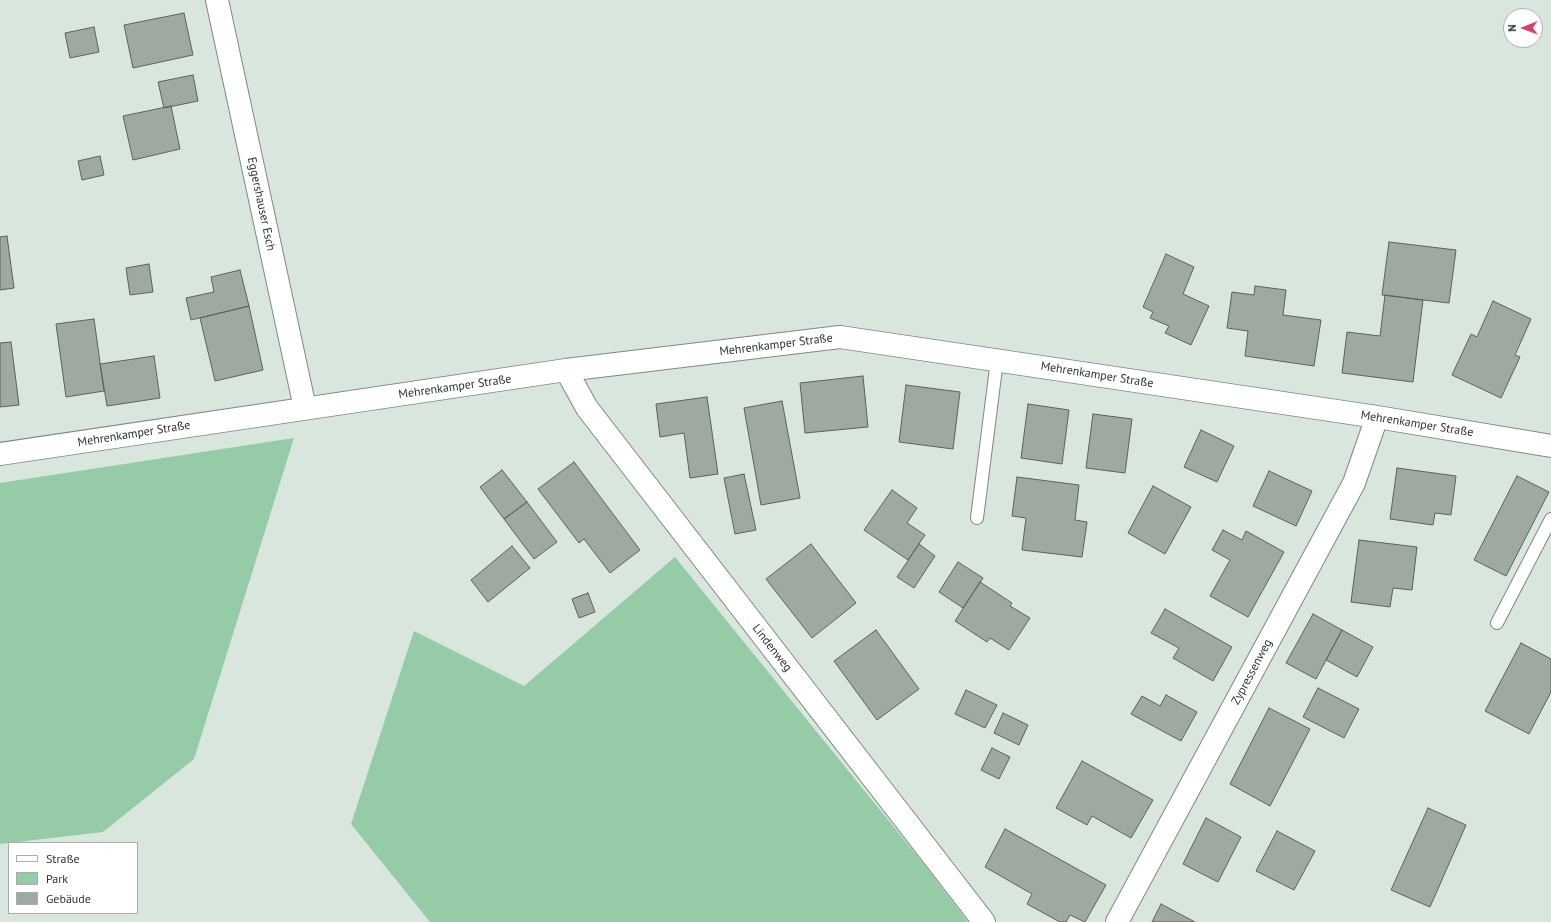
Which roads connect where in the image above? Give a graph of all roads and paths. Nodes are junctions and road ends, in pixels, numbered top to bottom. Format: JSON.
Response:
{"nodes":[{"id":1,"x":217,"y":0,"type":"edge"},
{"id":2,"x":997,"y":360,"type":"junction"},
{"id":3,"x":566,"y":370,"type":"junction"},
{"id":4,"x":305,"y":408,"type":"junction"},
{"id":5,"x":1376,"y":417,"type":"junction"},
{"id":6,"x":1551,"y":446,"type":"edge"},
{"id":7,"x":0,"y":454,"type":"edge"},
{"id":8,"x":977,"y":518,"type":"dead end"},
{"id":9,"x":1551,"y":518,"type":"edge"},
{"id":10,"x":1497,"y":623,"type":"dead end"},
{"id":11,"x":984,"y":922,"type":"edge"},
{"id":12,"x":1117,"y":922,"type":"edge"}],
"edges":[{"from":1,"to":4,"type":"street","name":"Eggershauser Esch"},
{"from":2,"to":3,"type":"street","name":"Mehrenkamper Straße"},
{"from":2,"to":5,"type":"street","name":"Mehrenkamper Straße"},
{"from":2,"to":8,"type":"lane"},
{"from":3,"to":4,"type":"street","name":"Mehrenkamper Straße"},
{"from":3,"to":11,"type":"street","name":"Lindenweg"},
{"from":4,"to":7,"type":"street","name":"Mehrenkamper Straße"},
{"from":5,"to":6,"type":"street","name":"Mehrenkamper Straße"},
{"from":5,"to":12,"type":"street","name":"Zypressenweg"},
{"from":9,"to":10,"type":"lane"}]}
